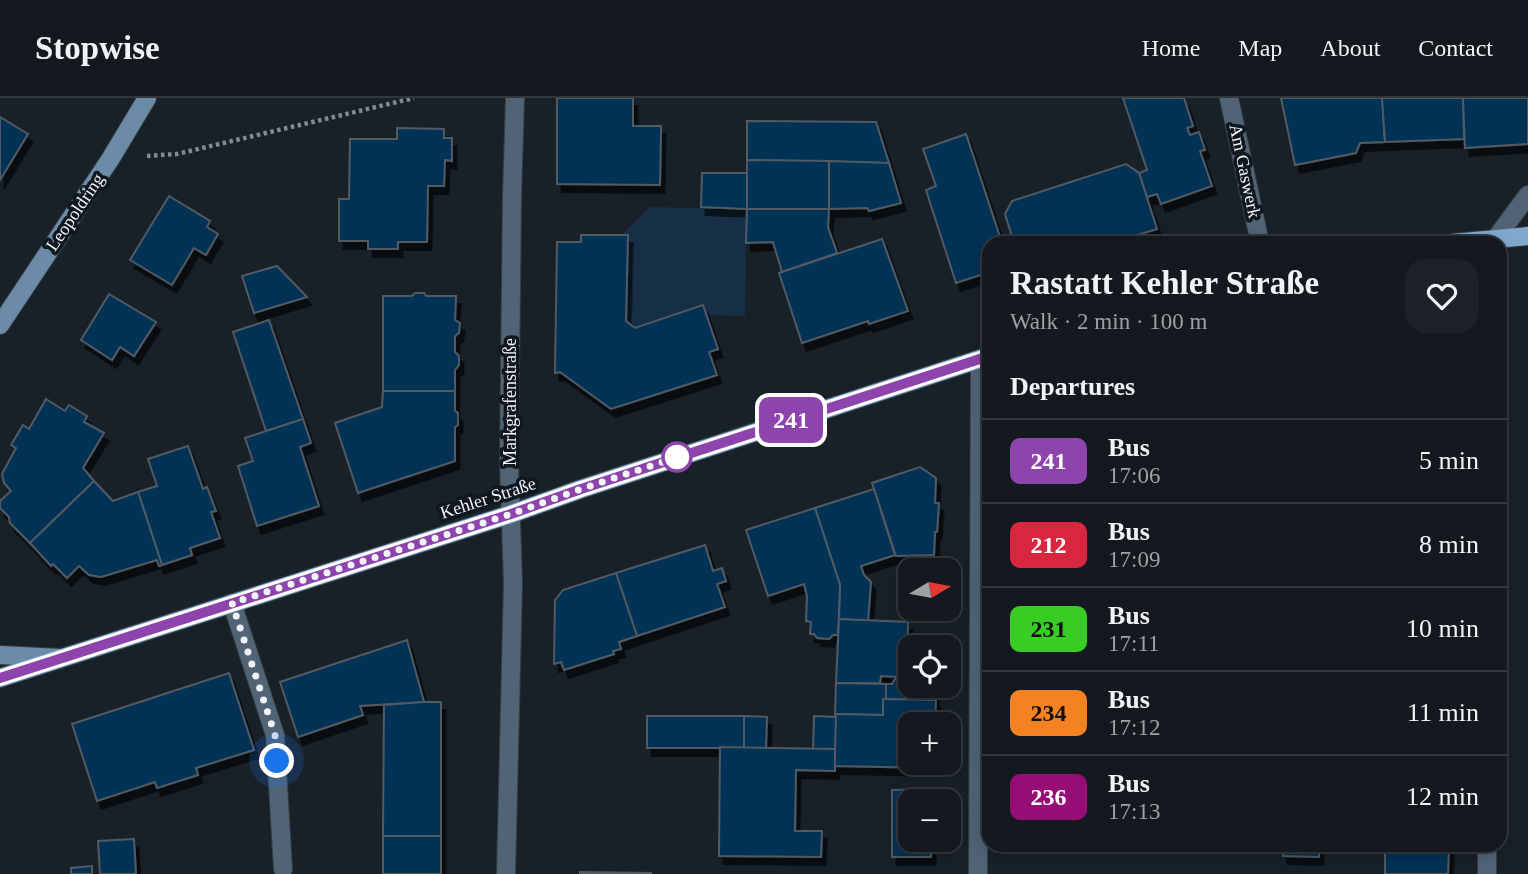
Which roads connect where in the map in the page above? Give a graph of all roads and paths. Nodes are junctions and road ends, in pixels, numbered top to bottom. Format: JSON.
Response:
{"nodes":[{"id":1,"x":147,"y":98,"type":"edge"},
{"id":2,"x":414,"y":98,"type":"edge"},
{"id":3,"x":515,"y":98,"type":"edge"},
{"id":4,"x":1229,"y":98,"type":"edge"},
{"id":5,"x":111,"y":158,"type":"junction"},
{"id":6,"x":1528,"y":195,"type":"edge"},
{"id":7,"x":1259,"y":236,"type":"edge"},
{"id":8,"x":1499,"y":236,"type":"edge"},
{"id":9,"x":1528,"y":236,"type":"edge"},
{"id":10,"x":1507,"y":239,"type":"edge"},
{"id":11,"x":0,"y":325,"type":"edge"},
{"id":12,"x":982,"y":359,"type":"edge"},
{"id":13,"x":511,"y":514,"type":"junction"},
{"id":14,"x":982,"y":530,"type":"edge"},
{"id":15,"x":232,"y":603,"type":"junction"},
{"id":16,"x":0,"y":655,"type":"edge"},
{"id":17,"x":64,"y":658,"type":"junction"},
{"id":18,"x":0,"y":678,"type":"edge"},
{"id":19,"x":1487,"y":852,"type":"edge"},
{"id":20,"x":283,"y":869,"type":"dead end"},
{"id":21,"x":506,"y":874,"type":"edge"},
{"id":22,"x":978,"y":874,"type":"edge"},
{"id":23,"x":1487,"y":874,"type":"edge"}],
"edges":[{"from":1,"to":5,"type":"main road","name":"Leopoldring"},
{"from":2,"to":5,"type":"path"},
{"from":3,"to":13,"type":"street","name":"Markgrafenstraße"},
{"from":4,"to":7,"type":"street","name":"Am Gaswerk"},
{"from":5,"to":11,"type":"main road","name":"Leopoldring"},
{"from":6,"to":8,"type":"street"},
{"from":9,"to":10,"type":"main road"},
{"from":12,"to":13,"type":"main road","name":"Kehler Straße"},
{"from":13,"to":15,"type":"main road","name":"Kehler Straße"},
{"from":13,"to":21,"type":"street","name":"Markgrafenstraße"},
{"from":14,"to":22,"type":"street"},
{"from":15,"to":17,"type":"main road","name":"Kehler Straße"},
{"from":15,"to":20,"type":"street"},
{"from":16,"to":17,"type":"main road"},
{"from":17,"to":18,"type":"main road","name":"Kehler Straße"},
{"from":19,"to":23,"type":"street"}]}
